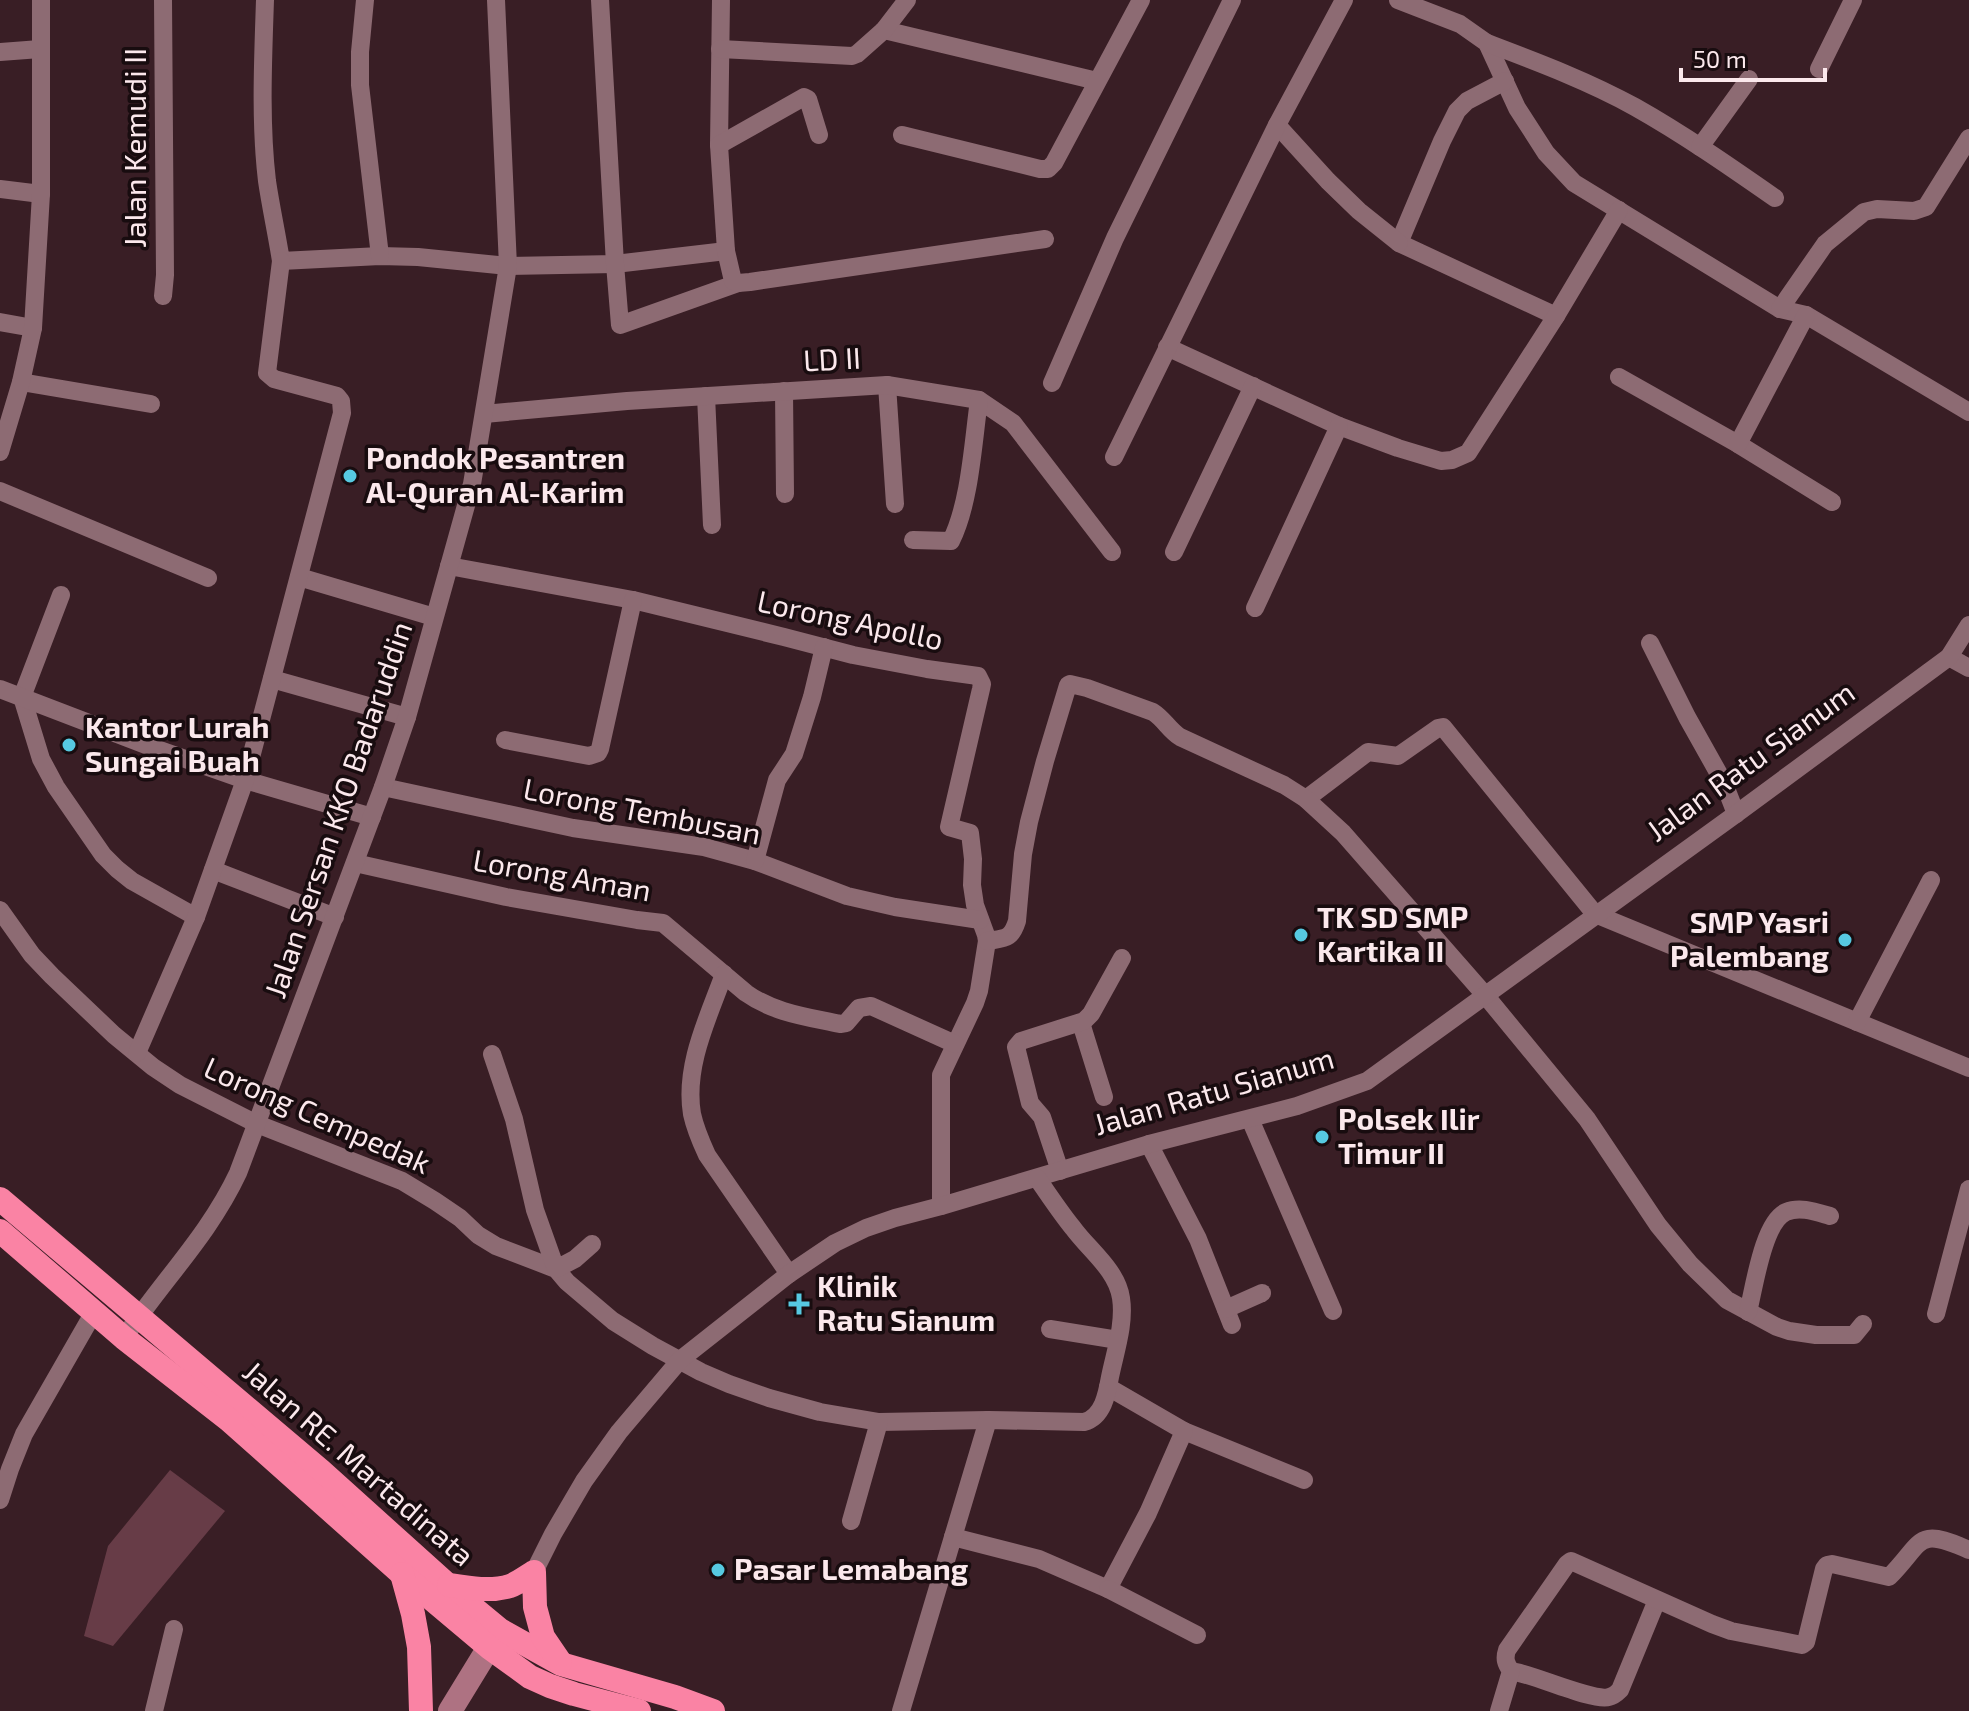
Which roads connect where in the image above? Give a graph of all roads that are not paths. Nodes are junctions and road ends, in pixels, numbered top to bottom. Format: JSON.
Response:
{"nodes":[{"id":1,"x":41,"y":0,"type":"edge"},
{"id":2,"x":163,"y":0,"type":"edge"},
{"id":3,"x":265,"y":0,"type":"edge"},
{"id":4,"x":365,"y":0,"type":"edge"},
{"id":5,"x":496,"y":0,"type":"edge"},
{"id":6,"x":600,"y":0,"type":"edge"},
{"id":7,"x":721,"y":0,"type":"edge"},
{"id":8,"x":907,"y":0,"type":"edge"},
{"id":9,"x":1141,"y":0,"type":"edge"},
{"id":10,"x":1232,"y":0,"type":"edge"},
{"id":11,"x":1344,"y":0,"type":"edge"},
{"id":12,"x":1398,"y":0,"type":"edge"},
{"id":13,"x":1853,"y":0,"type":"edge"},
{"id":14,"x":884,"y":30,"type":"junction"},
{"id":15,"x":1487,"y":43,"type":"junction"},
{"id":16,"x":40,"y":49,"type":"junction"},
{"id":17,"x":720,"y":49,"type":"junction"},
{"id":18,"x":0,"y":52,"type":"edge"},
{"id":19,"x":1819,"y":69,"type":"dead end"},
{"id":20,"x":1749,"y":79,"type":"dead end"},
{"id":21,"x":1097,"y":81,"type":"junction"},
{"id":22,"x":1505,"y":81,"type":"junction"},
{"id":23,"x":1277,"y":125,"type":"junction"},
{"id":24,"x":819,"y":135,"type":"dead end"},
{"id":25,"x":902,"y":135,"type":"dead end"},
{"id":26,"x":1968,"y":142,"type":"edge"},
{"id":27,"x":719,"y":145,"type":"junction"},
{"id":28,"x":1700,"y":147,"type":"junction"},
{"id":29,"x":0,"y":189,"type":"edge"},
{"id":30,"x":41,"y":194,"type":"junction"},
{"id":31,"x":1775,"y":198,"type":"dead end"},
{"id":32,"x":1619,"y":210,"type":"junction"},
{"id":33,"x":1045,"y":239,"type":"dead end"},
{"id":34,"x":1399,"y":243,"type":"junction"},
{"id":35,"x":726,"y":251,"type":"junction"},
{"id":36,"x":380,"y":256,"type":"junction"},
{"id":37,"x":281,"y":261,"type":"junction"},
{"id":38,"x":615,"y":264,"type":"junction"},
{"id":39,"x":508,"y":266,"type":"junction"},
{"id":40,"x":738,"y":283,"type":"junction"},
{"id":41,"x":163,"y":296,"type":"dead end"},
{"id":42,"x":1780,"y":309,"type":"junction"},
{"id":43,"x":1806,"y":315,"type":"junction"},
{"id":44,"x":1556,"y":316,"type":"junction"},
{"id":45,"x":0,"y":322,"type":"edge"},
{"id":46,"x":33,"y":328,"type":"junction"},
{"id":47,"x":1167,"y":347,"type":"junction"},
{"id":48,"x":1619,"y":377,"type":"dead end"},
{"id":49,"x":21,"y":382,"type":"junction"},
{"id":50,"x":1052,"y":383,"type":"dead end"},
{"id":51,"x":887,"y":385,"type":"junction"},
{"id":52,"x":1253,"y":386,"type":"junction"},
{"id":53,"x":784,"y":391,"type":"junction"},
{"id":54,"x":706,"y":396,"type":"junction"},
{"id":55,"x":979,"y":400,"type":"junction"},
{"id":56,"x":151,"y":404,"type":"dead end"},
{"id":57,"x":1969,"y":412,"type":"edge"},
{"id":58,"x":484,"y":414,"type":"junction"},
{"id":59,"x":1339,"y":426,"type":"junction"},
{"id":60,"x":1738,"y":444,"type":"junction"},
{"id":61,"x":0,"y":452,"type":"edge"},
{"id":62,"x":1114,"y":457,"type":"dead end"},
{"id":63,"x":0,"y":491,"type":"edge"},
{"id":64,"x":785,"y":494,"type":"dead end"},
{"id":65,"x":1832,"y":502,"type":"dead end"},
{"id":66,"x":895,"y":504,"type":"dead end"},
{"id":67,"x":712,"y":525,"type":"dead end"},
{"id":68,"x":913,"y":540,"type":"dead end"},
{"id":69,"x":1112,"y":552,"type":"dead end"},
{"id":70,"x":1174,"y":552,"type":"dead end"},
{"id":71,"x":449,"y":566,"type":"junction"},
{"id":72,"x":299,"y":577,"type":"junction"},
{"id":73,"x":208,"y":578,"type":"dead end"},
{"id":74,"x":61,"y":595,"type":"dead end"},
{"id":75,"x":633,"y":600,"type":"junction"},
{"id":76,"x":1255,"y":608,"type":"dead end"},
{"id":77,"x":434,"y":617,"type":"junction"},
{"id":78,"x":1969,"y":625,"type":"edge"},
{"id":79,"x":1650,"y":643,"type":"dead end"},
{"id":80,"x":824,"y":647,"type":"junction"},
{"id":81,"x":1949,"y":657,"type":"junction"},
{"id":82,"x":1969,"y":668,"type":"edge"},
{"id":83,"x":272,"y":679,"type":"junction"},
{"id":84,"x":0,"y":689,"type":"edge"},
{"id":85,"x":22,"y":697,"type":"junction"},
{"id":86,"x":407,"y":717,"type":"junction"},
{"id":87,"x":505,"y":740,"type":"dead end"},
{"id":88,"x":245,"y":780,"type":"junction"},
{"id":89,"x":383,"y":787,"type":"junction"},
{"id":90,"x":1306,"y":799,"type":"junction"},
{"id":91,"x":1736,"y":814,"type":"junction"},
{"id":92,"x":372,"y":817,"type":"junction"},
{"id":93,"x":755,"y":861,"type":"junction"},
{"id":94,"x":355,"y":863,"type":"junction"},
{"id":95,"x":213,"y":870,"type":"junction"},
{"id":96,"x":1931,"y":880,"type":"dead end"},
{"id":97,"x":0,"y":910,"type":"edge"},
{"id":98,"x":1595,"y":914,"type":"junction"},
{"id":99,"x":196,"y":917,"type":"junction"},
{"id":100,"x":335,"y":917,"type":"junction"},
{"id":101,"x":980,"y":920,"type":"junction"},
{"id":102,"x":987,"y":941,"type":"junction"},
{"id":103,"x":1122,"y":958,"type":"dead end"},
{"id":104,"x":724,"y":974,"type":"junction"},
{"id":105,"x":1485,"y":995,"type":"junction"},
{"id":106,"x":1857,"y":1022,"type":"junction"},
{"id":107,"x":1081,"y":1023,"type":"junction"},
{"id":108,"x":955,"y":1044,"type":"junction"},
{"id":109,"x":137,"y":1053,"type":"junction"},
{"id":110,"x":492,"y":1054,"type":"dead end"},
{"id":111,"x":1969,"y":1068,"type":"edge"},
{"id":112,"x":1104,"y":1097,"type":"dead end"},
{"id":113,"x":1250,"y":1119,"type":"junction"},
{"id":114,"x":257,"y":1124,"type":"junction"},
{"id":115,"x":1149,"y":1144,"type":"junction"},
{"id":116,"x":1060,"y":1171,"type":"junction"},
{"id":117,"x":1037,"y":1178,"type":"junction"},
{"id":118,"x":1969,"y":1189,"type":"edge"},
{"id":119,"x":0,"y":1199,"type":"edge"},
{"id":120,"x":941,"y":1206,"type":"junction"},
{"id":121,"x":1830,"y":1216,"type":"dead end"},
{"id":122,"x":0,"y":1231,"type":"edge"},
{"id":123,"x":592,"y":1244,"type":"dead end"},
{"id":124,"x":556,"y":1269,"type":"junction"},
{"id":125,"x":789,"y":1274,"type":"junction"},
{"id":126,"x":1262,"y":1293,"type":"dead end"},
{"id":127,"x":1333,"y":1311,"type":"dead end"},
{"id":128,"x":94,"y":1312,"type":"junction"},
{"id":129,"x":1748,"y":1312,"type":"junction"},
{"id":130,"x":1936,"y":1314,"type":"dead end"},
{"id":131,"x":138,"y":1317,"type":"junction"},
{"id":132,"x":1863,"y":1324,"type":"dead end"},
{"id":133,"x":1050,"y":1329,"type":"dead end"},
{"id":134,"x":124,"y":1338,"type":"junction"},
{"id":135,"x":1118,"y":1340,"type":"junction"},
{"id":136,"x":680,"y":1360,"type":"junction"},
{"id":137,"x":1108,"y":1387,"type":"junction"},
{"id":138,"x":988,"y":1420,"type":"junction"},
{"id":139,"x":879,"y":1422,"type":"junction"},
{"id":140,"x":1184,"y":1431,"type":"junction"},
{"id":141,"x":1304,"y":1480,"type":"dead end"},
{"id":142,"x":0,"y":1500,"type":"edge"},
{"id":143,"x":851,"y":1521,"type":"dead end"},
{"id":144,"x":953,"y":1537,"type":"junction"},
{"id":145,"x":1969,"y":1550,"type":"edge"},
{"id":146,"x":534,"y":1572,"type":"junction"},
{"id":147,"x":402,"y":1574,"type":"junction"},
{"id":148,"x":449,"y":1585,"type":"junction"},
{"id":149,"x":1108,"y":1589,"type":"junction"},
{"id":150,"x":1657,"y":1600,"type":"junction"},
{"id":151,"x":174,"y":1629,"type":"dead end"},
{"id":152,"x":1197,"y":1635,"type":"dead end"},
{"id":153,"x":495,"y":1639,"type":"junction"},
{"id":154,"x":561,"y":1664,"type":"junction"},
{"id":155,"x":1511,"y":1671,"type":"junction"},
{"id":156,"x":154,"y":1711,"type":"edge"},
{"id":157,"x":421,"y":1711,"type":"edge"},
{"id":158,"x":450,"y":1711,"type":"edge"},
{"id":159,"x":639,"y":1711,"type":"edge"},
{"id":160,"x":713,"y":1711,"type":"edge"},
{"id":161,"x":901,"y":1711,"type":"edge"},
{"id":162,"x":1499,"y":1711,"type":"edge"}],
"edges":[{"from":1,"to":16,"type":"street"},
{"from":2,"to":41,"type":"street","name":"Jalan Kemudi II"},
{"from":3,"to":37,"type":"street"},
{"from":4,"to":36,"type":"street"},
{"from":5,"to":39,"type":"street","name":"Jalan Sersan KKO Badaruddin"},
{"from":6,"to":38,"type":"street"},
{"from":7,"to":17,"type":"street"},
{"from":8,"to":14,"type":"street"},
{"from":9,"to":21,"type":"street"},
{"from":10,"to":50,"type":"street"},
{"from":11,"to":23,"type":"street"},
{"from":12,"to":15,"type":"street"},
{"from":13,"to":19,"type":"street"},
{"from":14,"to":17,"type":"street"},
{"from":14,"to":21,"type":"street"},
{"from":15,"to":22,"type":"street"},
{"from":15,"to":28,"type":"street"},
{"from":16,"to":18,"type":"street"},
{"from":16,"to":30,"type":"street"},
{"from":17,"to":27,"type":"street"},
{"from":20,"to":28,"type":"street"},
{"from":21,"to":25,"type":"street"},
{"from":22,"to":32,"type":"street"},
{"from":22,"to":34,"type":"street"},
{"from":23,"to":34,"type":"street"},
{"from":23,"to":47,"type":"street"},
{"from":24,"to":27,"type":"street"},
{"from":26,"to":42,"type":"street"},
{"from":27,"to":35,"type":"street"},
{"from":28,"to":31,"type":"street"},
{"from":29,"to":30,"type":"street"},
{"from":30,"to":46,"type":"street"},
{"from":32,"to":42,"type":"street"},
{"from":32,"to":44,"type":"street"},
{"from":33,"to":40,"type":"street"},
{"from":34,"to":44,"type":"street"},
{"from":35,"to":38,"type":"street"},
{"from":35,"to":40,"type":"street"},
{"from":36,"to":37,"type":"street"},
{"from":36,"to":39,"type":"street"},
{"from":37,"to":72,"type":"street"},
{"from":38,"to":39,"type":"street"},
{"from":38,"to":40,"type":"street"},
{"from":39,"to":58,"type":"street","name":"Jalan Sersan KKO Badaruddin"},
{"from":42,"to":43,"type":"street"},
{"from":43,"to":57,"type":"street"},
{"from":43,"to":60,"type":"street"},
{"from":44,"to":59,"type":"street"},
{"from":45,"to":46,"type":"street"},
{"from":46,"to":49,"type":"street"},
{"from":47,"to":52,"type":"street"},
{"from":47,"to":62,"type":"street"},
{"from":48,"to":60,"type":"street"},
{"from":49,"to":56,"type":"street"},
{"from":49,"to":61,"type":"street"},
{"from":51,"to":53,"type":"street","name":"LD II"},
{"from":51,"to":55,"type":"street","name":"LD II"},
{"from":51,"to":66,"type":"street"},
{"from":52,"to":59,"type":"street"},
{"from":52,"to":70,"type":"street"},
{"from":53,"to":54,"type":"street","name":"LD II"},
{"from":53,"to":64,"type":"street"},
{"from":54,"to":58,"type":"street","name":"LD II"},
{"from":54,"to":67,"type":"street"},
{"from":55,"to":68,"type":"street"},
{"from":55,"to":69,"type":"street","name":"LD II"},
{"from":58,"to":71,"type":"street","name":"Jalan Sersan KKO Badaruddin"},
{"from":59,"to":76,"type":"street"},
{"from":60,"to":65,"type":"street"},
{"from":63,"to":73,"type":"street"},
{"from":71,"to":75,"type":"street","name":"Lorong Apollo"},
{"from":71,"to":77,"type":"street","name":"Jalan Sersan KKO Badaruddin"},
{"from":72,"to":77,"type":"street"},
{"from":72,"to":83,"type":"street"},
{"from":74,"to":85,"type":"street"},
{"from":75,"to":80,"type":"street","name":"Lorong Apollo"},
{"from":75,"to":87,"type":"street"},
{"from":77,"to":86,"type":"street","name":"Jalan Sersan KKO Badaruddin"},
{"from":78,"to":81,"type":"street","name":"Jalan Ratu Sianum"},
{"from":79,"to":91,"type":"street"},
{"from":80,"to":93,"type":"street"},
{"from":80,"to":101,"type":"street","name":"Lorong Apollo"},
{"from":81,"to":82,"type":"street"},
{"from":81,"to":91,"type":"street","name":"Jalan Ratu Sianum"},
{"from":83,"to":86,"type":"street"},
{"from":83,"to":88,"type":"street"},
{"from":84,"to":85,"type":"street"},
{"from":85,"to":88,"type":"street"},
{"from":85,"to":99,"type":"street"},
{"from":86,"to":89,"type":"street","name":"Jalan Sersan KKO Badaruddin"},
{"from":88,"to":92,"type":"street"},
{"from":88,"to":95,"type":"street"},
{"from":89,"to":92,"type":"street","name":"Jalan Sersan KKO Badaruddin"},
{"from":89,"to":93,"type":"street","name":"Lorong Tembusan"},
{"from":90,"to":98,"type":"street"},
{"from":90,"to":102,"type":"street"},
{"from":90,"to":105,"type":"street"},
{"from":91,"to":98,"type":"street","name":"Jalan Ratu Sianum"},
{"from":92,"to":94,"type":"street","name":"Jalan Sersan KKO Badaruddin"},
{"from":93,"to":101,"type":"street","name":"Lorong Tembusan"},
{"from":94,"to":100,"type":"street","name":"Jalan Sersan KKO Badaruddin"},
{"from":94,"to":104,"type":"street","name":"Lorong Aman"},
{"from":95,"to":99,"type":"street"},
{"from":95,"to":100,"type":"street"},
{"from":96,"to":106,"type":"street"},
{"from":97,"to":109,"type":"street","name":"Lorong Cempedak"},
{"from":98,"to":105,"type":"street","name":"Jalan Ratu Sianum"},
{"from":98,"to":106,"type":"street"},
{"from":99,"to":109,"type":"street"},
{"from":100,"to":114,"type":"street","name":"Jalan Sersan KKO Badaruddin"},
{"from":101,"to":102,"type":"street"},
{"from":102,"to":108,"type":"street"},
{"from":103,"to":107,"type":"street"},
{"from":104,"to":108,"type":"street","name":"Lorong Aman"},
{"from":104,"to":125,"type":"street"},
{"from":105,"to":113,"type":"street","name":"Jalan Ratu Sianum"},
{"from":105,"to":129,"type":"street"},
{"from":106,"to":111,"type":"street"},
{"from":107,"to":112,"type":"street"},
{"from":107,"to":116,"type":"street"},
{"from":108,"to":120,"type":"street"},
{"from":109,"to":114,"type":"street","name":"Lorong Cempedak"},
{"from":110,"to":124,"type":"street"},
{"from":113,"to":115,"type":"street","name":"Jalan Ratu Sianum"},
{"from":113,"to":127,"type":"street"},
{"from":114,"to":124,"type":"street","name":"Lorong Cempedak"},
{"from":114,"to":131,"type":"street","name":"Jalan Sersan KKO Badaruddin"},
{"from":115,"to":116,"type":"street","name":"Jalan Ratu Sianum"},
{"from":115,"to":126,"type":"street"},
{"from":116,"to":117,"type":"street","name":"Jalan Ratu Sianum"},
{"from":117,"to":120,"type":"street","name":"Jalan Ratu Sianum"},
{"from":117,"to":135,"type":"street"},
{"from":118,"to":130,"type":"street"},
{"from":119,"to":131,"type":"highway","name":"Jalan RE. Martadinata"},
{"from":120,"to":125,"type":"street","name":"Jalan Ratu Sianum"},
{"from":121,"to":129,"type":"street"},
{"from":122,"to":128,"type":"highway"},
{"from":123,"to":124,"type":"street"},
{"from":124,"to":136,"type":"street","name":"Lorong Cempedak"},
{"from":125,"to":136,"type":"street","name":"Jalan Ratu Sianum"},
{"from":128,"to":134,"type":"highway"},
{"from":128,"to":142,"type":"street"},
{"from":129,"to":132,"type":"street"},
{"from":131,"to":134,"type":"street","name":"Jalan Sersan KKO Badaruddin"},
{"from":131,"to":148,"type":"highway","name":"Jalan RE. Martadinata"},
{"from":133,"to":135,"type":"street"},
{"from":134,"to":147,"type":"highway"},
{"from":135,"to":137,"type":"street"},
{"from":136,"to":139,"type":"street","name":"Lorong Cempedak"},
{"from":136,"to":146,"type":"street","name":"Jalan Ratu Sianum"},
{"from":137,"to":138,"type":"street","name":"Lorong Cempedak"},
{"from":137,"to":140,"type":"street"},
{"from":138,"to":139,"type":"street","name":"Lorong Cempedak"},
{"from":138,"to":144,"type":"street"},
{"from":139,"to":143,"type":"street"},
{"from":140,"to":141,"type":"street"},
{"from":140,"to":149,"type":"street"},
{"from":144,"to":149,"type":"street"},
{"from":144,"to":161,"type":"street"},
{"from":145,"to":150,"type":"street"},
{"from":146,"to":148,"type":"highway"},
{"from":146,"to":154,"type":"highway"},
{"from":147,"to":153,"type":"highway"},
{"from":147,"to":157,"type":"highway"},
{"from":148,"to":153,"type":"highway","name":"Jalan RE. Martadinata"},
{"from":149,"to":152,"type":"street"},
{"from":150,"to":155,"type":"street"},
{"from":150,"to":155,"type":"street"},
{"from":151,"to":156,"type":"street"},
{"from":153,"to":154,"type":"highway","name":"Jalan RE. Martadinata"},
{"from":153,"to":158,"type":"street"},
{"from":153,"to":159,"type":"highway"},
{"from":154,"to":160,"type":"highway","name":"Jalan RE. Martadinata"},
{"from":155,"to":162,"type":"street"}]}
